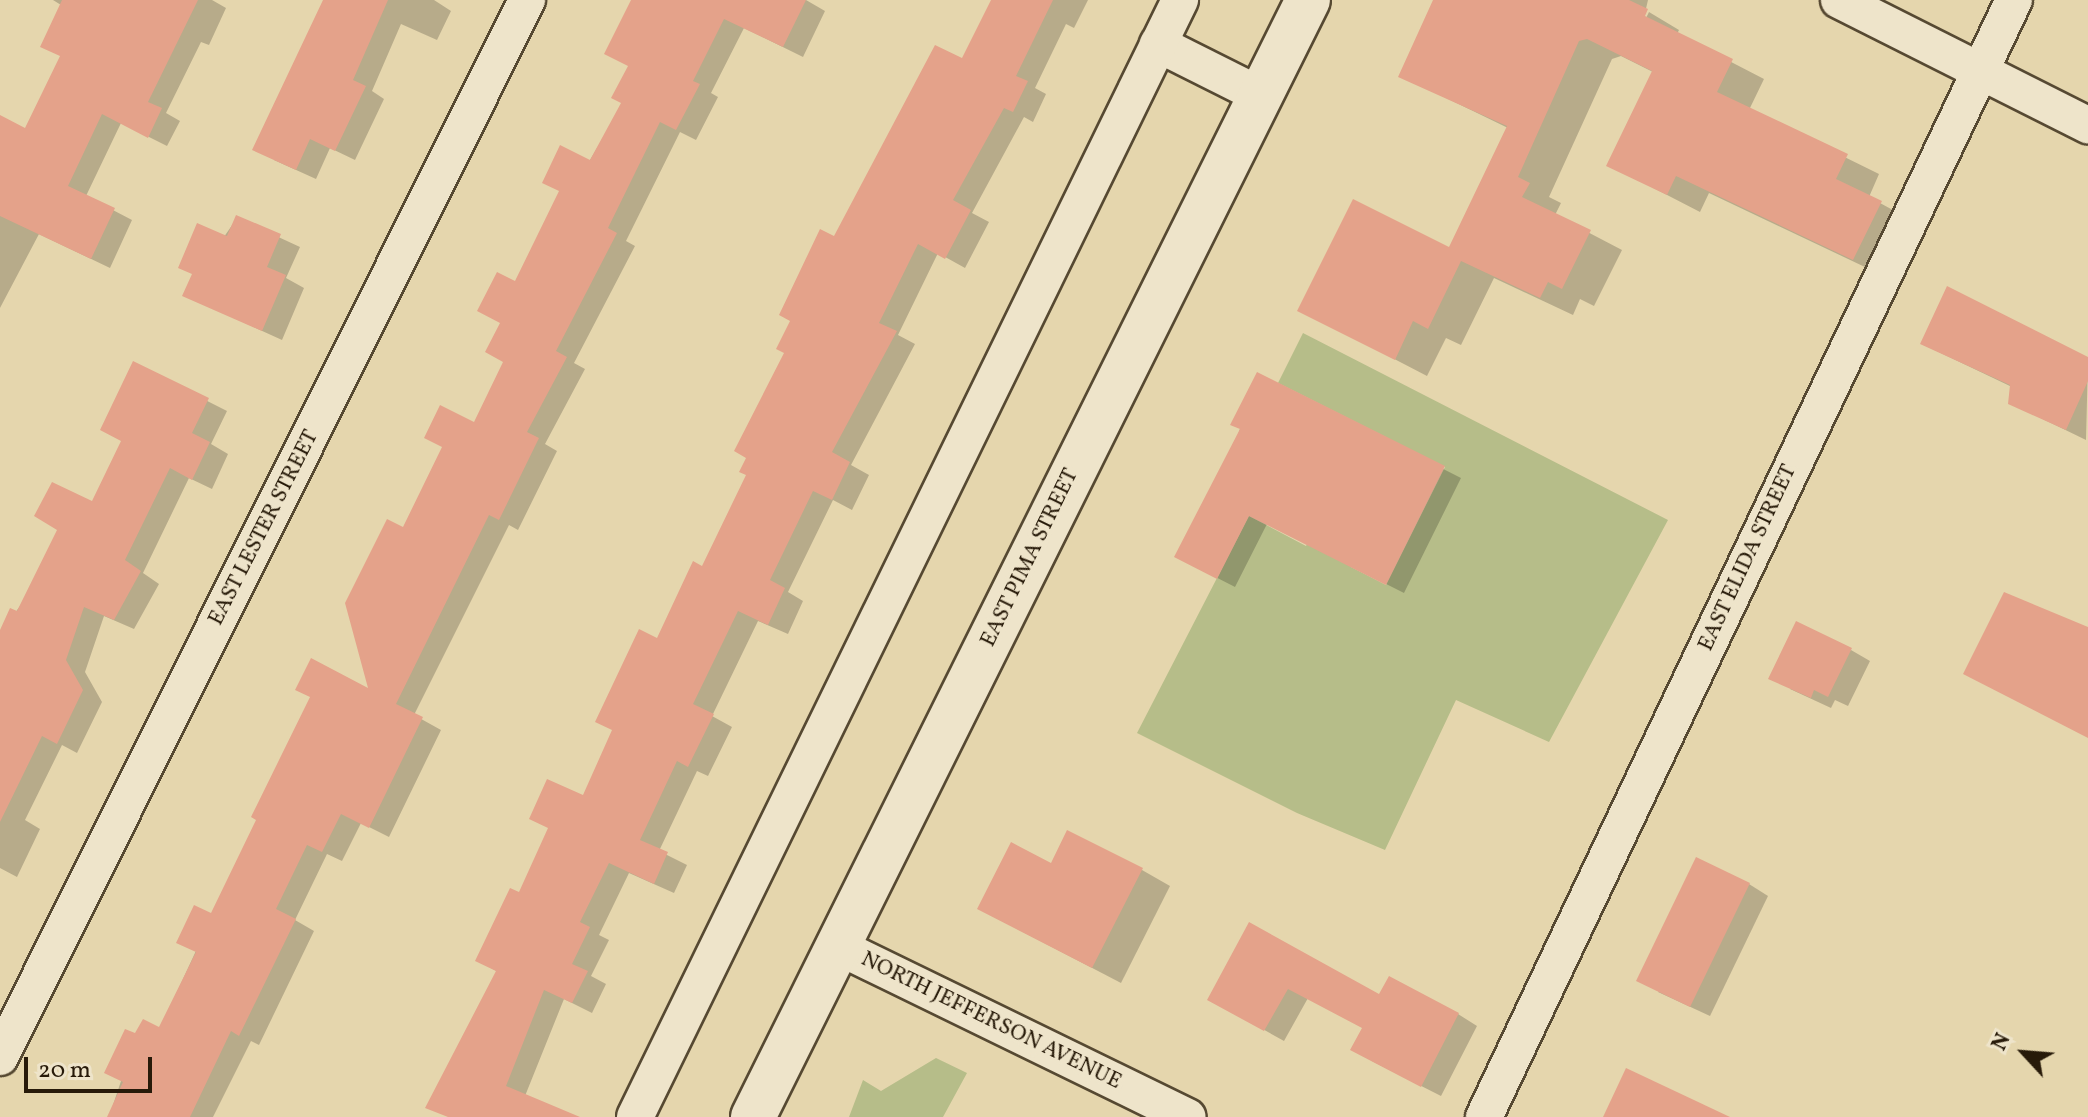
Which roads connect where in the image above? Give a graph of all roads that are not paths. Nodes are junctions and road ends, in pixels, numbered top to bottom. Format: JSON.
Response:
{"nodes":[{"id":1,"x":527,"y":0,"type":"edge"},
{"id":2,"x":1180,"y":0,"type":"edge"},
{"id":3,"x":1308,"y":0,"type":"edge"},
{"id":4,"x":1839,"y":0,"type":"edge"},
{"id":5,"x":2014,"y":0,"type":"edge"},
{"id":6,"x":1158,"y":44,"type":"junction"},
{"id":7,"x":1979,"y":69,"type":"junction"},
{"id":8,"x":1260,"y":95,"type":"junction"},
{"id":9,"x":2088,"y":125,"type":"edge"},
{"id":10,"x":837,"y":946,"type":"junction"},
{"id":11,"x":0,"y":1057,"type":"edge"},
{"id":12,"x":635,"y":1117,"type":"edge"},
{"id":13,"x":753,"y":1117,"type":"edge"},
{"id":14,"x":1188,"y":1117,"type":"edge"},
{"id":15,"x":1484,"y":1117,"type":"edge"}],
"edges":[{"from":1,"to":11,"type":"street","name":"EAST LESTER STREET"},
{"from":2,"to":6,"type":"street"},
{"from":3,"to":8,"type":"street","name":"EAST PIMA STREET"},
{"from":4,"to":7,"type":"street"},
{"from":5,"to":7,"type":"street","name":"EAST ELIDA STREET"},
{"from":6,"to":8,"type":"street"},
{"from":6,"to":12,"type":"street"},
{"from":7,"to":9,"type":"street"},
{"from":7,"to":15,"type":"street","name":"EAST ELIDA STREET"},
{"from":8,"to":10,"type":"street","name":"EAST PIMA STREET"},
{"from":10,"to":13,"type":"street","name":"EAST PIMA STREET"},
{"from":10,"to":14,"type":"street","name":"NORTH JEFFERSON AVENUE"}]}
